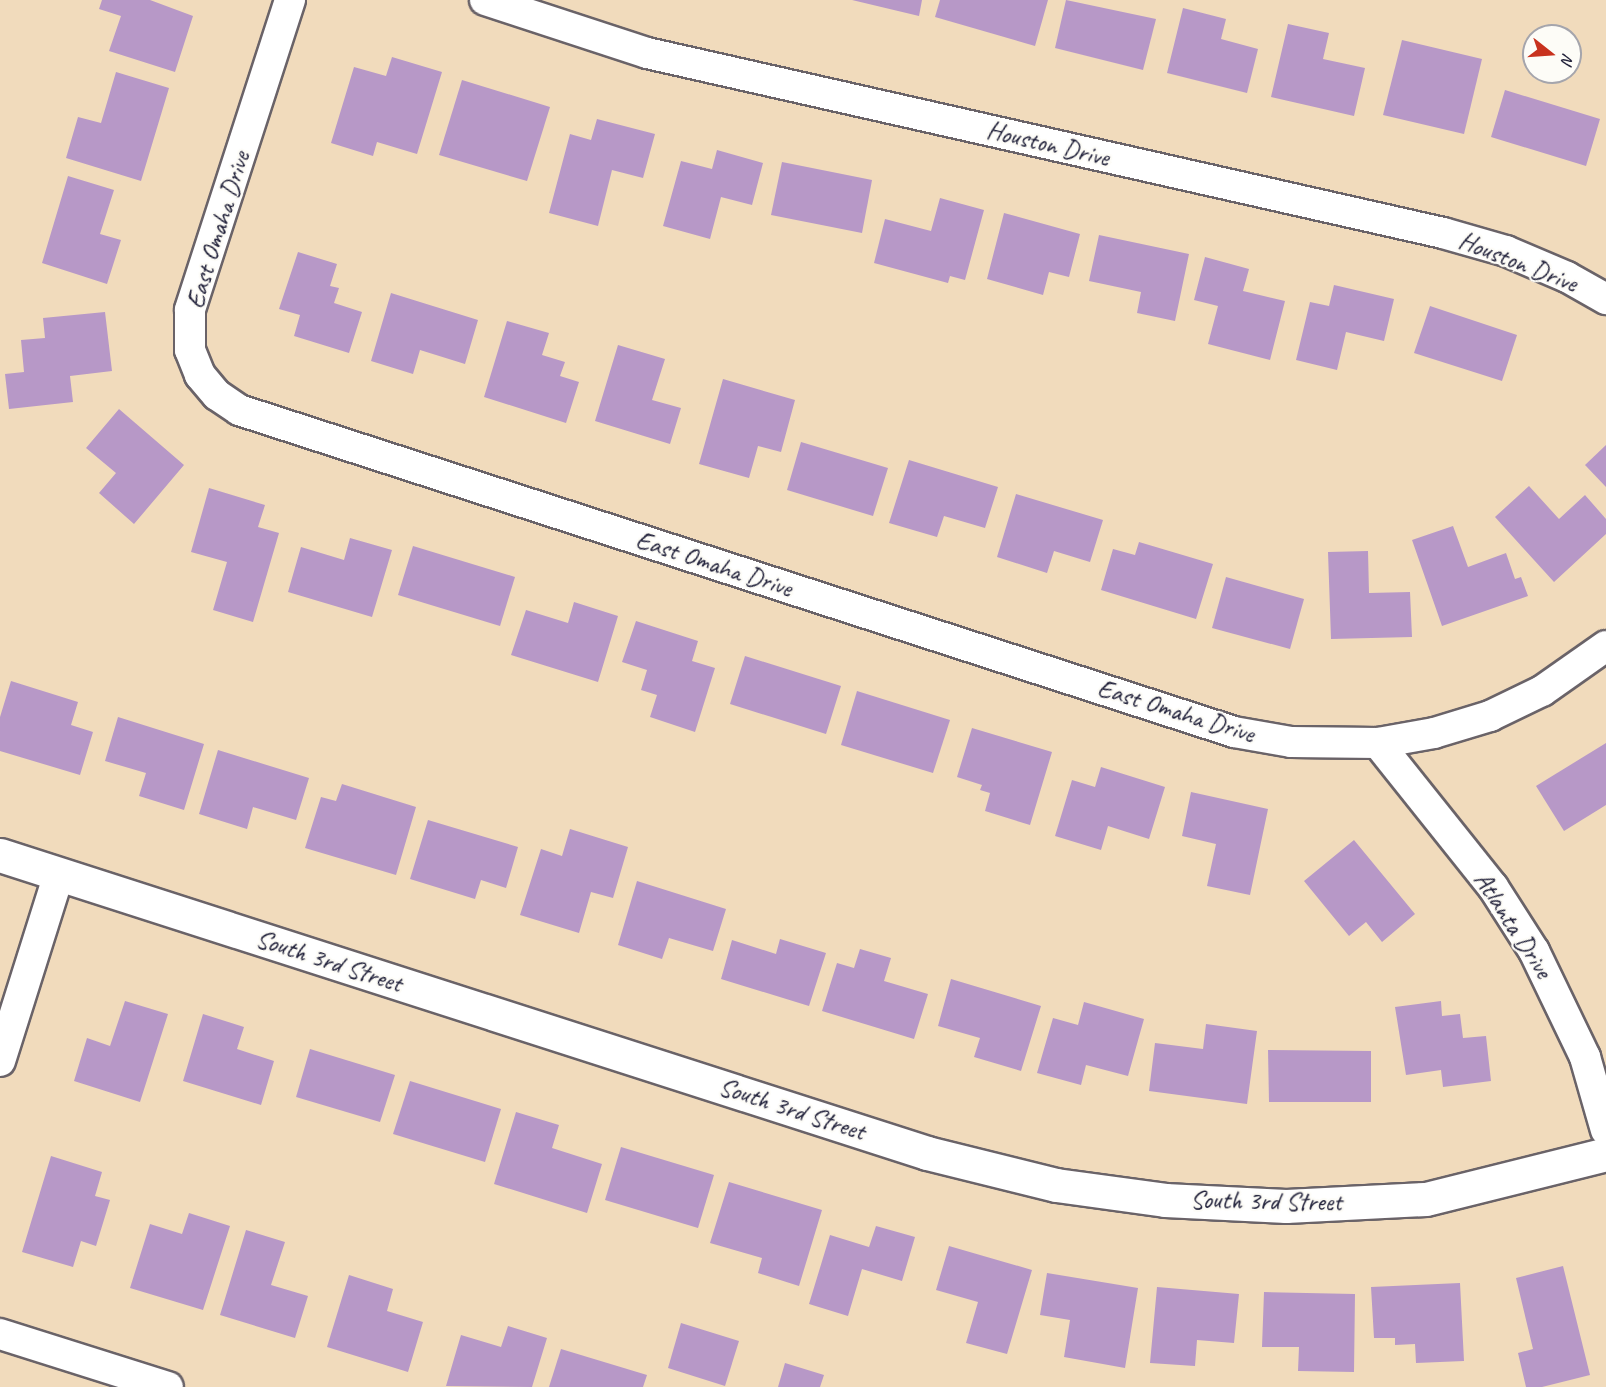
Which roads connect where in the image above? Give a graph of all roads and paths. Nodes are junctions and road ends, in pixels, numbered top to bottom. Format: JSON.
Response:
{"nodes":[{"id":1,"x":290,"y":0,"type":"edge"},
{"id":2,"x":485,"y":0,"type":"edge"},
{"id":3,"x":1606,"y":299,"type":"edge"},
{"id":4,"x":1606,"y":646,"type":"edge"},
{"id":5,"x":1377,"y":743,"type":"junction"},
{"id":6,"x":0,"y":855,"type":"edge"},
{"id":7,"x":59,"y":874,"type":"junction"},
{"id":8,"x":0,"y":1061,"type":"edge"},
{"id":9,"x":1606,"y":1131,"type":"edge"},
{"id":10,"x":1606,"y":1154,"type":"edge"},
{"id":11,"x":0,"y":1334,"type":"edge"},
{"id":12,"x":168,"y":1387,"type":"edge"}],
"edges":[{"from":1,"to":5,"type":"street","name":"East Omaha Drive"},
{"from":2,"to":3,"type":"street","name":"Houston Drive"},
{"from":4,"to":5,"type":"street","name":"East Omaha Drive"},
{"from":5,"to":9,"type":"street","name":"Atlanta Drive"},
{"from":6,"to":7,"type":"street","name":"South 3rd Street"},
{"from":7,"to":8,"type":"street"},
{"from":7,"to":10,"type":"street","name":"South 3rd Street"},
{"from":11,"to":12,"type":"street"}]}
